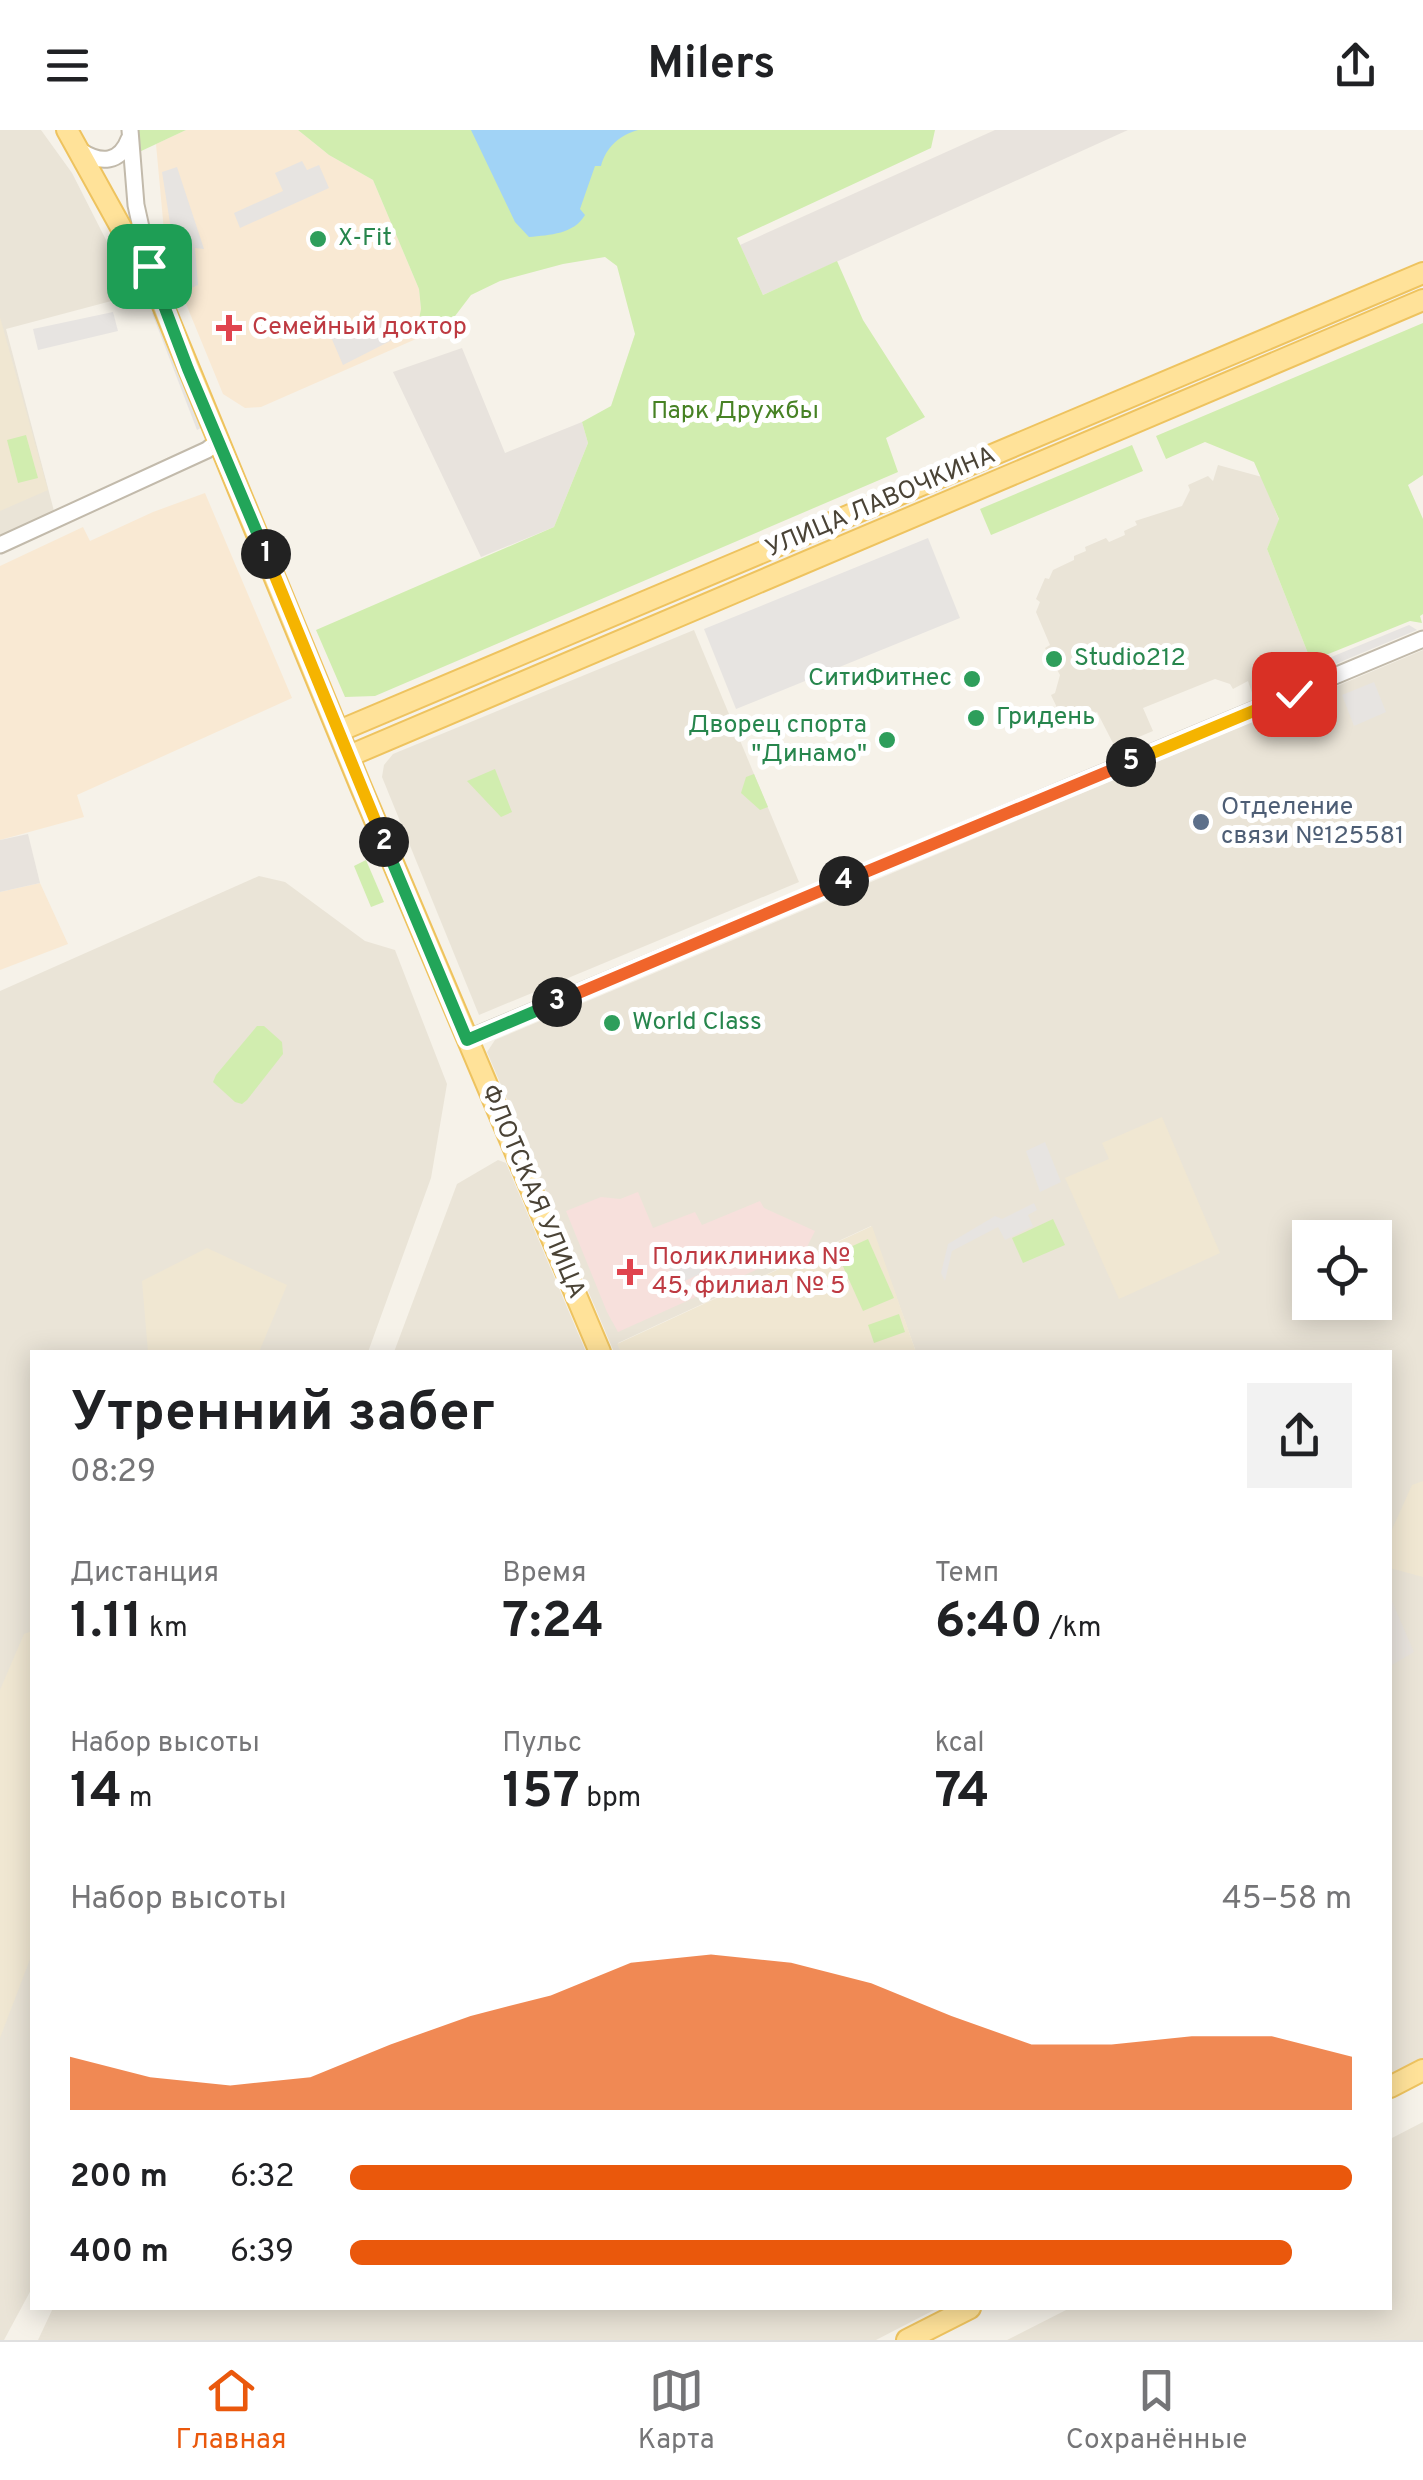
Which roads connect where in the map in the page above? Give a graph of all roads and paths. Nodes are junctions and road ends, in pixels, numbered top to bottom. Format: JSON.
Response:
{"nodes":[{"id":1,"x":67,"y":130,"type":"edge"},
{"id":2,"x":130,"y":132,"type":"edge"},
{"id":3,"x":81,"y":152,"type":"junction"},
{"id":4,"x":1423,"y":274,"type":"edge"},
{"id":5,"x":158,"y":296,"type":"junction"},
{"id":6,"x":1423,"y":300,"type":"edge"},
{"id":7,"x":218,"y":442,"type":"junction"},
{"id":8,"x":0,"y":545,"type":"edge"},
{"id":9,"x":1423,"y":638,"type":"edge"},
{"id":10,"x":339,"y":731,"type":"junction"},
{"id":11,"x":350,"y":756,"type":"junction"},
{"id":12,"x":467,"y":1040,"type":"junction"},
{"id":13,"x":599,"y":1350,"type":"edge"},
{"id":14,"x":1423,"y":2070,"type":"edge"},
{"id":15,"x":1392,"y":2087,"type":"edge"},
{"id":16,"x":966,"y":2310,"type":"edge"},
{"id":17,"x":908,"y":2340,"type":"edge"}],
"edges":[{"from":1,"to":3,"type":"main road"},
{"from":2,"to":3,"type":"street","name":"ФЛОТСКАЯ УЛИЦА"},
{"from":2,"to":5,"type":"street","name":"ФЛОТСКАЯ УЛИЦА"},
{"from":3,"to":5,"type":"main road"},
{"from":4,"to":10,"type":"main road","name":"УЛИЦА ЛАВОЧКИНА"},
{"from":5,"to":7,"type":"main road","name":"ФЛОТСКАЯ УЛИЦА"},
{"from":6,"to":11,"type":"main road","name":"УЛИЦА ЛАВОЧКИНА"},
{"from":7,"to":8,"type":"street"},
{"from":7,"to":10,"type":"main road","name":"ФЛОТСКАЯ УЛИЦА"},
{"from":9,"to":12,"type":"street"},
{"from":10,"to":11,"type":"main road","name":"ФЛОТСКАЯ УЛИЦА"},
{"from":11,"to":12,"type":"main road","name":"ФЛОТСКАЯ УЛИЦА"},
{"from":12,"to":13,"type":"main road","name":"ФЛОТСКАЯ УЛИЦА"},
{"from":14,"to":15,"type":"main road"},
{"from":16,"to":17,"type":"main road"}]}
